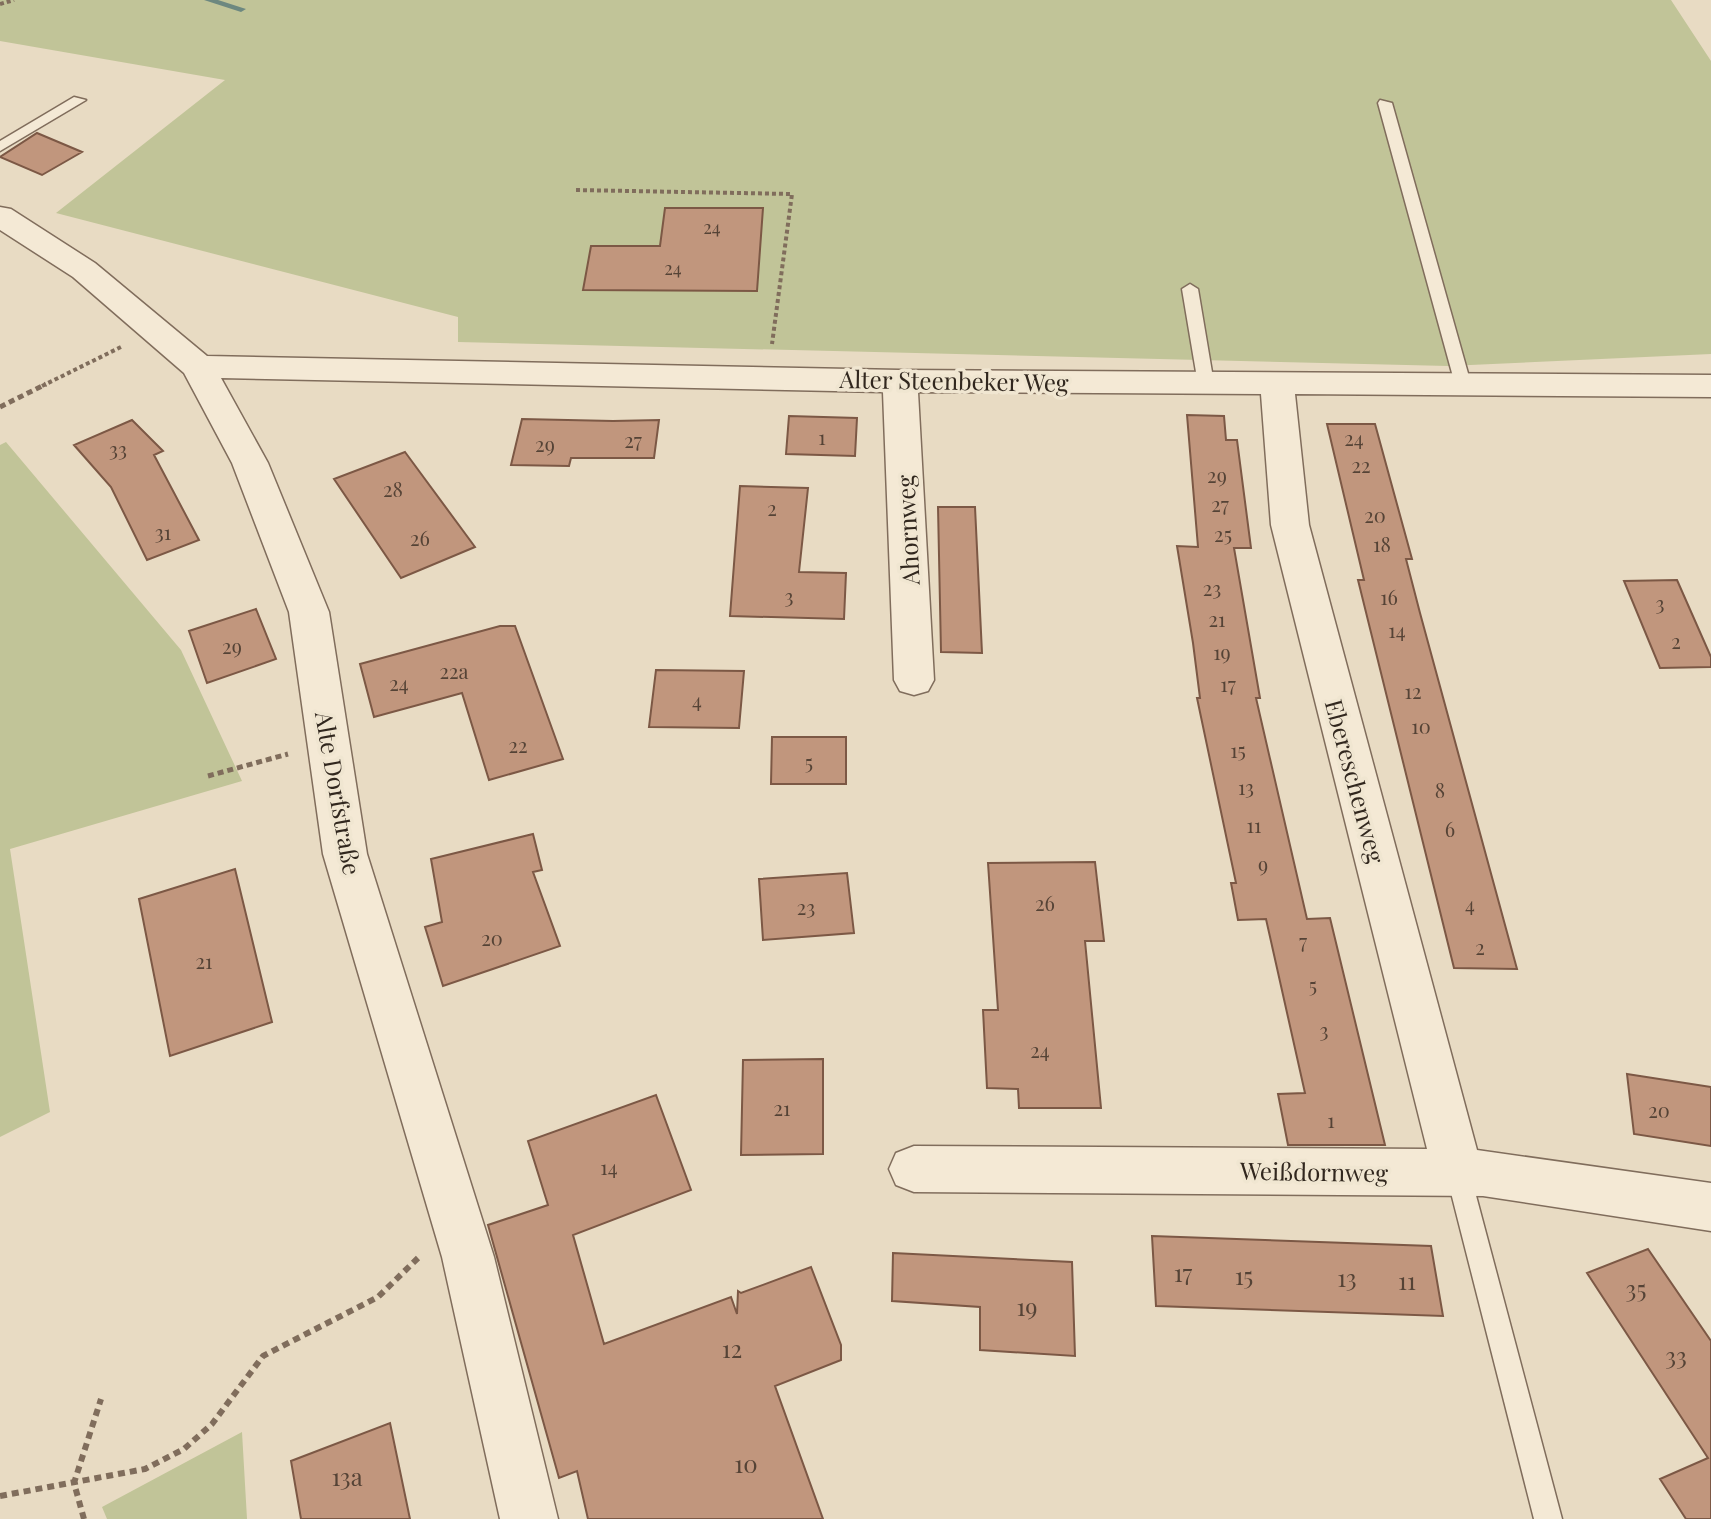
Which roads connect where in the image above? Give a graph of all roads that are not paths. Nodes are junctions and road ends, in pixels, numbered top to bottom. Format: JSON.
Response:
{"nodes":[{"id":1,"x":79,"y":100,"type":"dead end"},
{"id":2,"x":1385,"y":103,"type":"dead end"},
{"id":3,"x":0,"y":147,"type":"edge"},
{"id":4,"x":0,"y":216,"type":"edge"},
{"id":5,"x":1190,"y":289,"type":"dead end"},
{"id":6,"x":198,"y":367,"type":"junction"},
{"id":7,"x":900,"y":381,"type":"junction"},
{"id":8,"x":1206,"y":384,"type":"junction"},
{"id":9,"x":1277,"y":384,"type":"junction"},
{"id":10,"x":1463,"y":384,"type":"junction"},
{"id":11,"x":1711,"y":386,"type":"edge"},
{"id":12,"x":914,"y":680,"type":"dead end"},
{"id":13,"x":914,"y":1169,"type":"dead end"},
{"id":14,"x":1458,"y":1173,"type":"junction"},
{"id":15,"x":1709,"y":1209,"type":"edge"},
{"id":16,"x":529,"y":1519,"type":"edge"},
{"id":17,"x":1548,"y":1519,"type":"edge"}],
"edges":[{"from":1,"to":3,"type":"lane"},
{"from":2,"to":10,"type":"lane"},
{"from":4,"to":6,"type":"street","name":"Alte Dorfstraße"},
{"from":5,"to":8,"type":"lane"},
{"from":6,"to":7,"type":"street","name":"Alter Steenbeker Weg"},
{"from":6,"to":16,"type":"street","name":"Alte Dorfstraße"},
{"from":7,"to":8,"type":"street","name":"Alter Steenbeker Weg"},
{"from":7,"to":12,"type":"street","name":"Ahornweg"},
{"from":8,"to":9,"type":"street","name":"Alter Steenbeker Weg"},
{"from":9,"to":10,"type":"street","name":"Alter Steenbeker Weg"},
{"from":9,"to":14,"type":"street","name":"Ebereschenweg"},
{"from":10,"to":11,"type":"street","name":"Alter Steenbeker Weg"},
{"from":13,"to":14,"type":"street","name":"Weißdornweg"},
{"from":14,"to":15,"type":"street","name":"Weißdornweg"},
{"from":14,"to":17,"type":"lane"}]}
